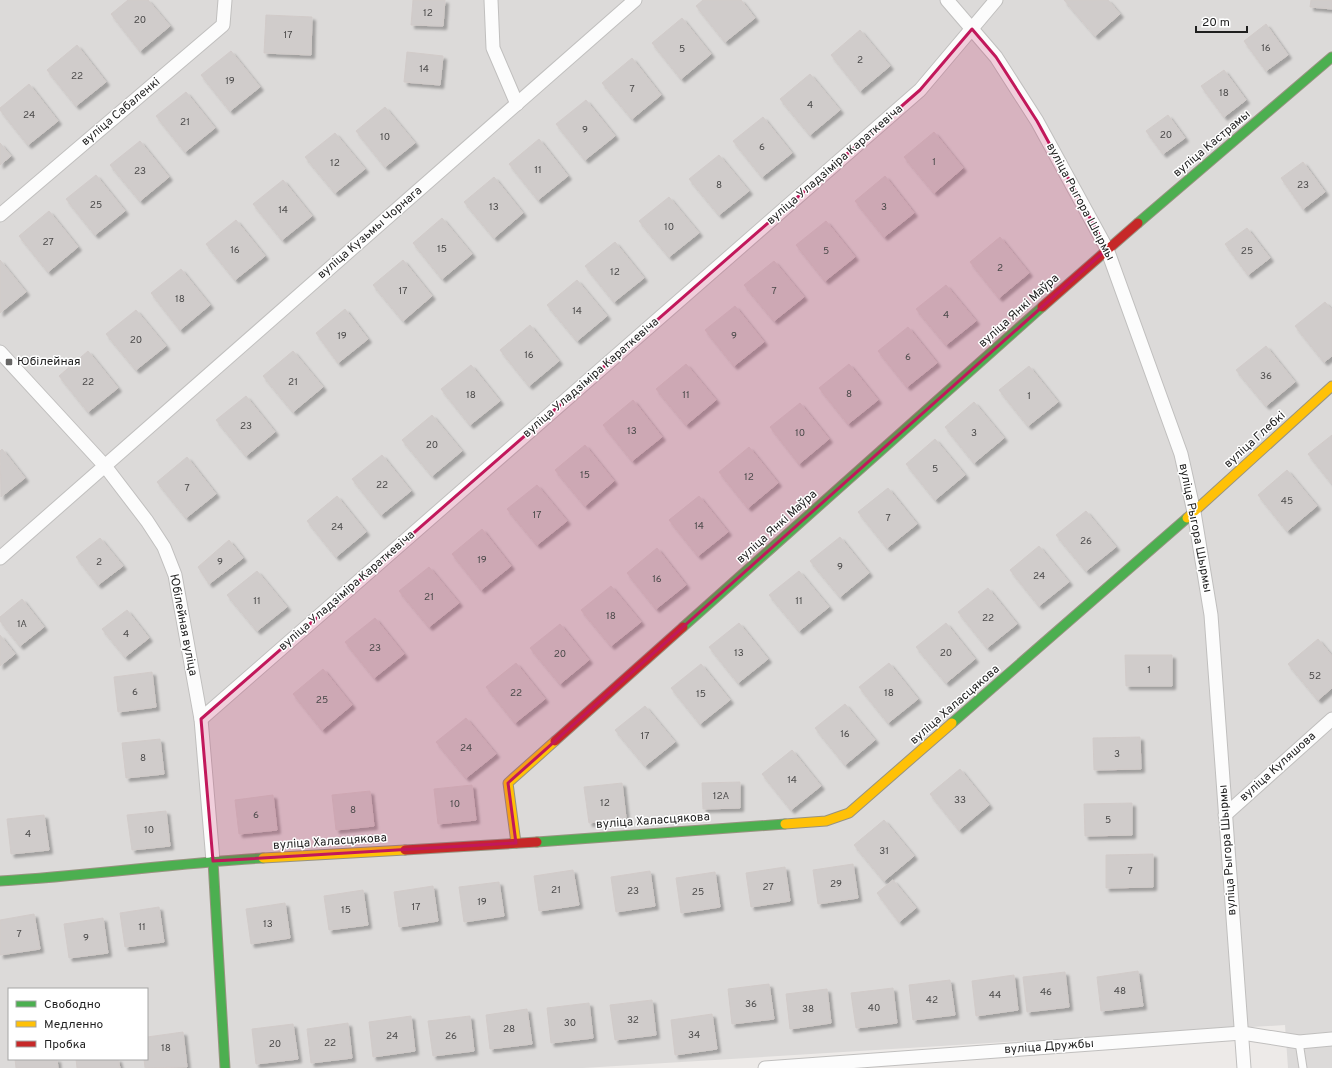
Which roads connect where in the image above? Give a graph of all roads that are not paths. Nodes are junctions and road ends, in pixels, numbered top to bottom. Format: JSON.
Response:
{"nodes":[{"id":1,"x":225,"y":0,"type":"edge"},
{"id":2,"x":490,"y":0,"type":"edge"},
{"id":3,"x":635,"y":0,"type":"edge"},
{"id":4,"x":947,"y":0,"type":"edge"},
{"id":5,"x":996,"y":0,"type":"edge"},
{"id":6,"x":972,"y":29,"type":"junction"},
{"id":7,"x":1332,"y":57,"type":"edge"},
{"id":8,"x":517,"y":104,"type":"junction"},
{"id":9,"x":0,"y":215,"type":"edge"},
{"id":10,"x":1107,"y":249,"type":"junction"},
{"id":11,"x":0,"y":352,"type":"edge"},
{"id":12,"x":1332,"y":386,"type":"edge"},
{"id":13,"x":105,"y":466,"type":"junction"},
{"id":14,"x":1194,"y":512,"type":"junction"},
{"id":15,"x":0,"y":558,"type":"edge"},
{"id":16,"x":202,"y":719,"type":"junction"},
{"id":17,"x":1332,"y":719,"type":"edge"},
{"id":18,"x":1225,"y":815,"type":"junction"},
{"id":19,"x":516,"y":843,"type":"junction"},
{"id":20,"x":213,"y":861,"type":"junction"},
{"id":21,"x":0,"y":881,"type":"edge"},
{"id":22,"x":1242,"y":1033,"type":"junction"},
{"id":23,"x":1332,"y":1039,"type":"edge"},
{"id":24,"x":1299,"y":1042,"type":"junction"},
{"id":25,"x":225,"y":1068,"type":"edge"},
{"id":26,"x":765,"y":1068,"type":"edge"},
{"id":27,"x":1244,"y":1068,"type":"edge"},
{"id":28,"x":1304,"y":1068,"type":"edge"}],
"edges":[{"from":1,"to":9,"type":"street","name":"вуліца Сабаленкі"},
{"from":2,"to":8,"type":"street"},
{"from":3,"to":8,"type":"street","name":"вуліца Кузьмы Чорнага"},
{"from":4,"to":6,"type":"street","name":"вуліца Рыгора Шырмы"},
{"from":5,"to":6,"type":"street","name":"вуліца Уладзіміра Караткевіча"},
{"from":6,"to":10,"type":"street","name":"вуліца Рыгора Шырмы"},
{"from":6,"to":16,"type":"street","name":"вуліца Уладзіміра Караткевіча"},
{"from":7,"to":10,"type":"street","name":"вуліца Кастрамы"},
{"from":8,"to":13,"type":"street","name":"вуліца Кузьмы Чорнага"},
{"from":10,"to":14,"type":"street","name":"вуліца Рыгора Шырмы"},
{"from":10,"to":19,"type":"street","name":"вуліца Янкі Маўра"},
{"from":11,"to":13,"type":"street","name":"Юбілейная вуліца"},
{"from":12,"to":14,"type":"street","name":"вуліца Глебкі"},
{"from":13,"to":15,"type":"street","name":"вуліца Кузьмы Чорнага"},
{"from":13,"to":16,"type":"street","name":"Юбілейная вуліца"},
{"from":14,"to":18,"type":"street","name":"вуліца Рыгора Шырмы"},
{"from":14,"to":19,"type":"street","name":"вуліца Халасцякова"},
{"from":16,"to":20,"type":"street","name":"Юбілейная вуліца"},
{"from":17,"to":18,"type":"street","name":"вуліца Куляшова"},
{"from":18,"to":22,"type":"street","name":"вуліца Рыгора Шырмы"},
{"from":19,"to":20,"type":"street","name":"вуліца Халасцякова"},
{"from":20,"to":21,"type":"street","name":"вуліца Халасцякова"},
{"from":20,"to":25,"type":"street"},
{"from":22,"to":24,"type":"street","name":"вуліца Дружбы"},
{"from":22,"to":26,"type":"street","name":"вуліца Дружбы"},
{"from":22,"to":27,"type":"street","name":"вуліца Рыгора Шырмы"},
{"from":23,"to":24,"type":"street","name":"вуліца Дружбы"},
{"from":24,"to":28,"type":"lane"}]}
